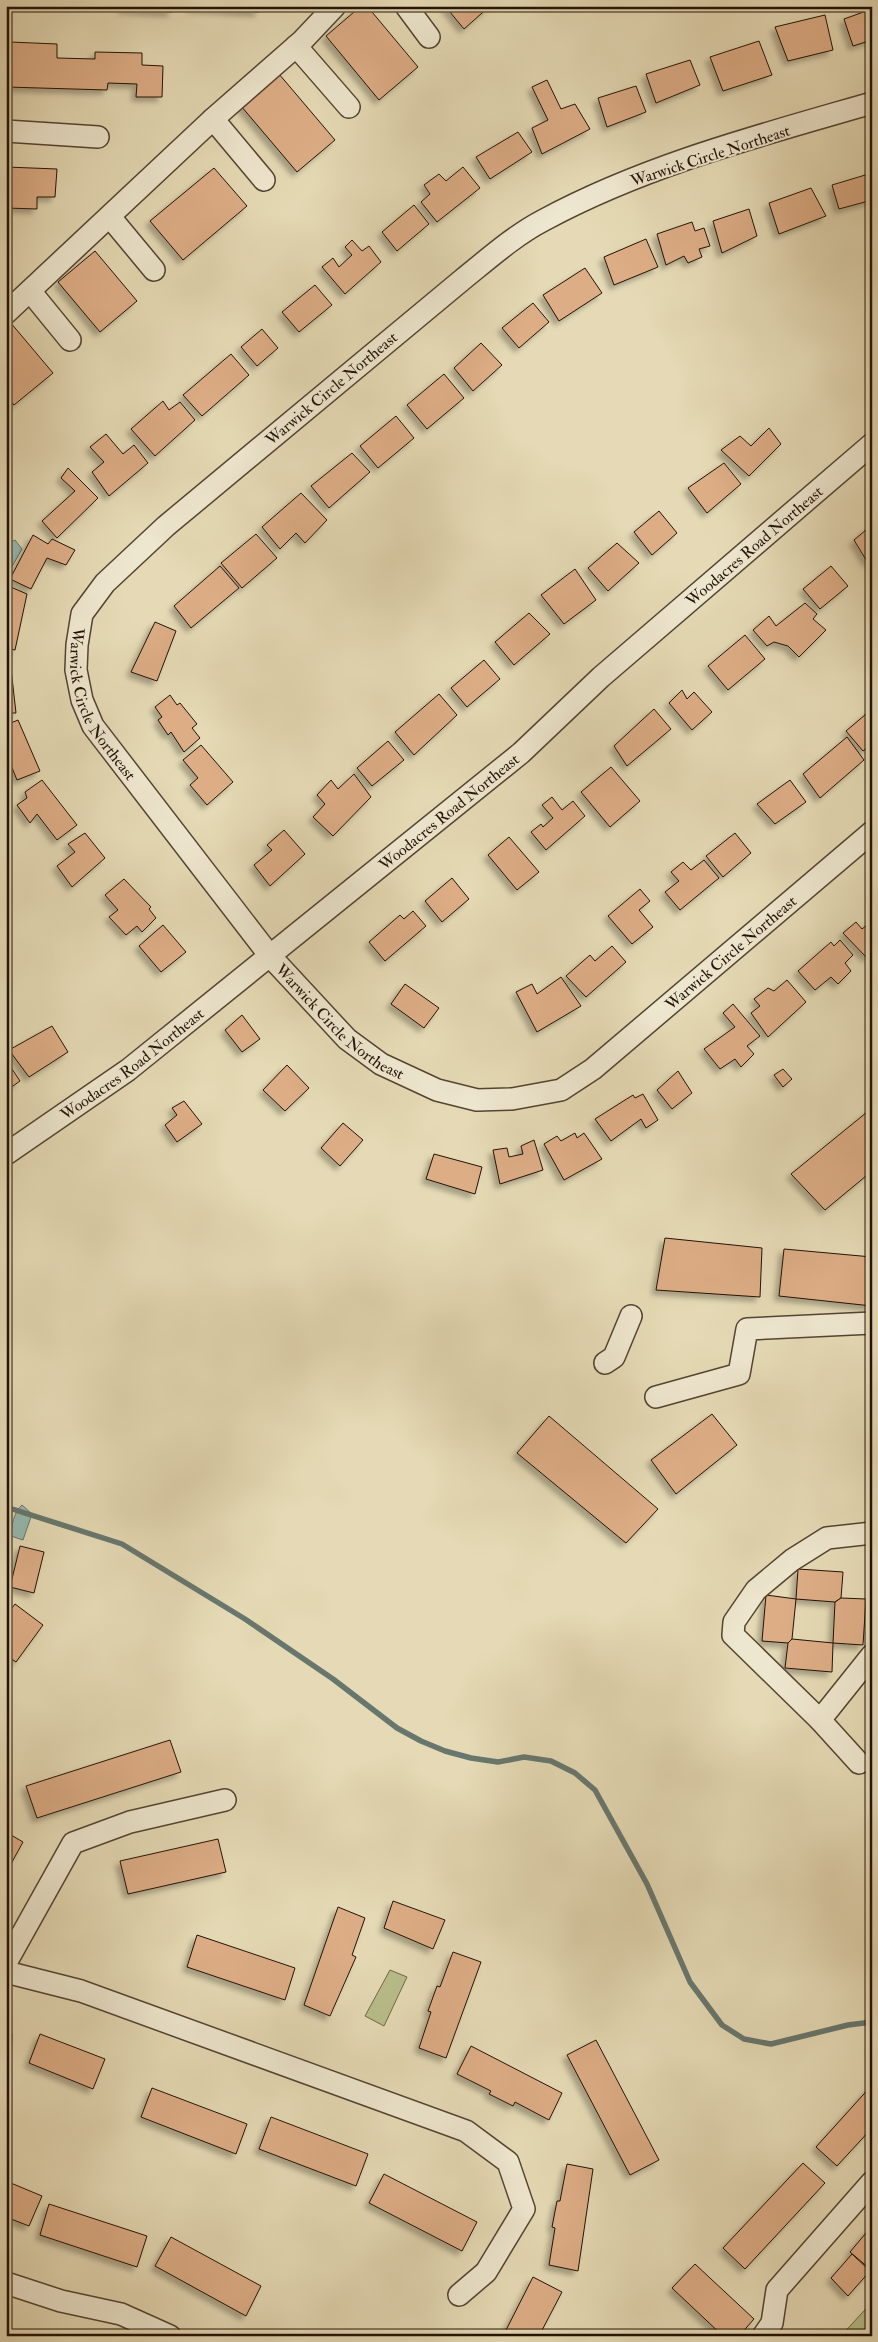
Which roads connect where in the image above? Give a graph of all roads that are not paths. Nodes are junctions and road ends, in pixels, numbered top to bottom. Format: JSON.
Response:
{"nodes":[{"id":1,"x":335,"y":6,"type":"edge"},
{"id":2,"x":406,"y":6,"type":"edge"},
{"id":3,"x":429,"y":37,"type":"dead end"},
{"id":4,"x":296,"y":46,"type":"junction"},
{"id":5,"x":872,"y":103,"type":"edge"},
{"id":6,"x":349,"y":107,"type":"dead end"},
{"id":7,"x":213,"y":119,"type":"junction"},
{"id":8,"x":6,"y":131,"type":"edge"},
{"id":9,"x":98,"y":138,"type":"dead end"},
{"id":10,"x":264,"y":180,"type":"dead end"},
{"id":11,"x":110,"y":217,"type":"junction"},
{"id":12,"x":154,"y":270,"type":"dead end"},
{"id":13,"x":30,"y":291,"type":"junction"},
{"id":14,"x":6,"y":314,"type":"edge"},
{"id":15,"x":70,"y":340,"type":"dead end"},
{"id":16,"x":872,"y":444,"type":"edge"},
{"id":17,"x":872,"y":832,"type":"edge"},
{"id":18,"x":270,"y":956,"type":"junction"},
{"id":19,"x":6,"y":1154,"type":"edge"},
{"id":20,"x":631,"y":1316,"type":"dead end"},
{"id":21,"x":872,"y":1323,"type":"edge"},
{"id":22,"x":605,"y":1363,"type":"dead end"},
{"id":23,"x":656,"y":1397,"type":"dead end"},
{"id":24,"x":872,"y":1533,"type":"edge"},
{"id":25,"x":872,"y":1655,"type":"edge"},
{"id":26,"x":820,"y":1720,"type":"junction"},
{"id":27,"x":859,"y":1763,"type":"dead end"},
{"id":28,"x":225,"y":1800,"type":"dead end"},
{"id":29,"x":6,"y":1963,"type":"edge"},
{"id":30,"x":6,"y":1972,"type":"edge"},
{"id":31,"x":869,"y":2191,"type":"edge"},
{"id":32,"x":6,"y":2283,"type":"edge"},
{"id":33,"x":459,"y":2294,"type":"dead end"},
{"id":34,"x":170,"y":2336,"type":"edge"},
{"id":35,"x":763,"y":2336,"type":"edge"}],
"edges":[{"from":1,"to":4,"type":"street"},
{"from":2,"to":3,"type":"street"},
{"from":4,"to":6,"type":"street"},
{"from":4,"to":7,"type":"street"},
{"from":5,"to":18,"type":"street","name":"Warwick Circle Northeast"},
{"from":7,"to":10,"type":"street"},
{"from":7,"to":11,"type":"street"},
{"from":8,"to":9,"type":"street"},
{"from":11,"to":12,"type":"street"},
{"from":11,"to":13,"type":"street"},
{"from":13,"to":14,"type":"street"},
{"from":13,"to":15,"type":"street"},
{"from":16,"to":18,"type":"street","name":"Woodacres Road Northeast"},
{"from":17,"to":18,"type":"street","name":"Warwick Circle Northeast"},
{"from":18,"to":19,"type":"street","name":"Woodacres Road Northeast"},
{"from":20,"to":22,"type":"street"},
{"from":21,"to":23,"type":"street"},
{"from":24,"to":26,"type":"street"},
{"from":25,"to":26,"type":"street"},
{"from":26,"to":27,"type":"street"},
{"from":28,"to":29,"type":"street"},
{"from":30,"to":33,"type":"street"},
{"from":31,"to":35,"type":"street"},
{"from":32,"to":34,"type":"street"}]}
